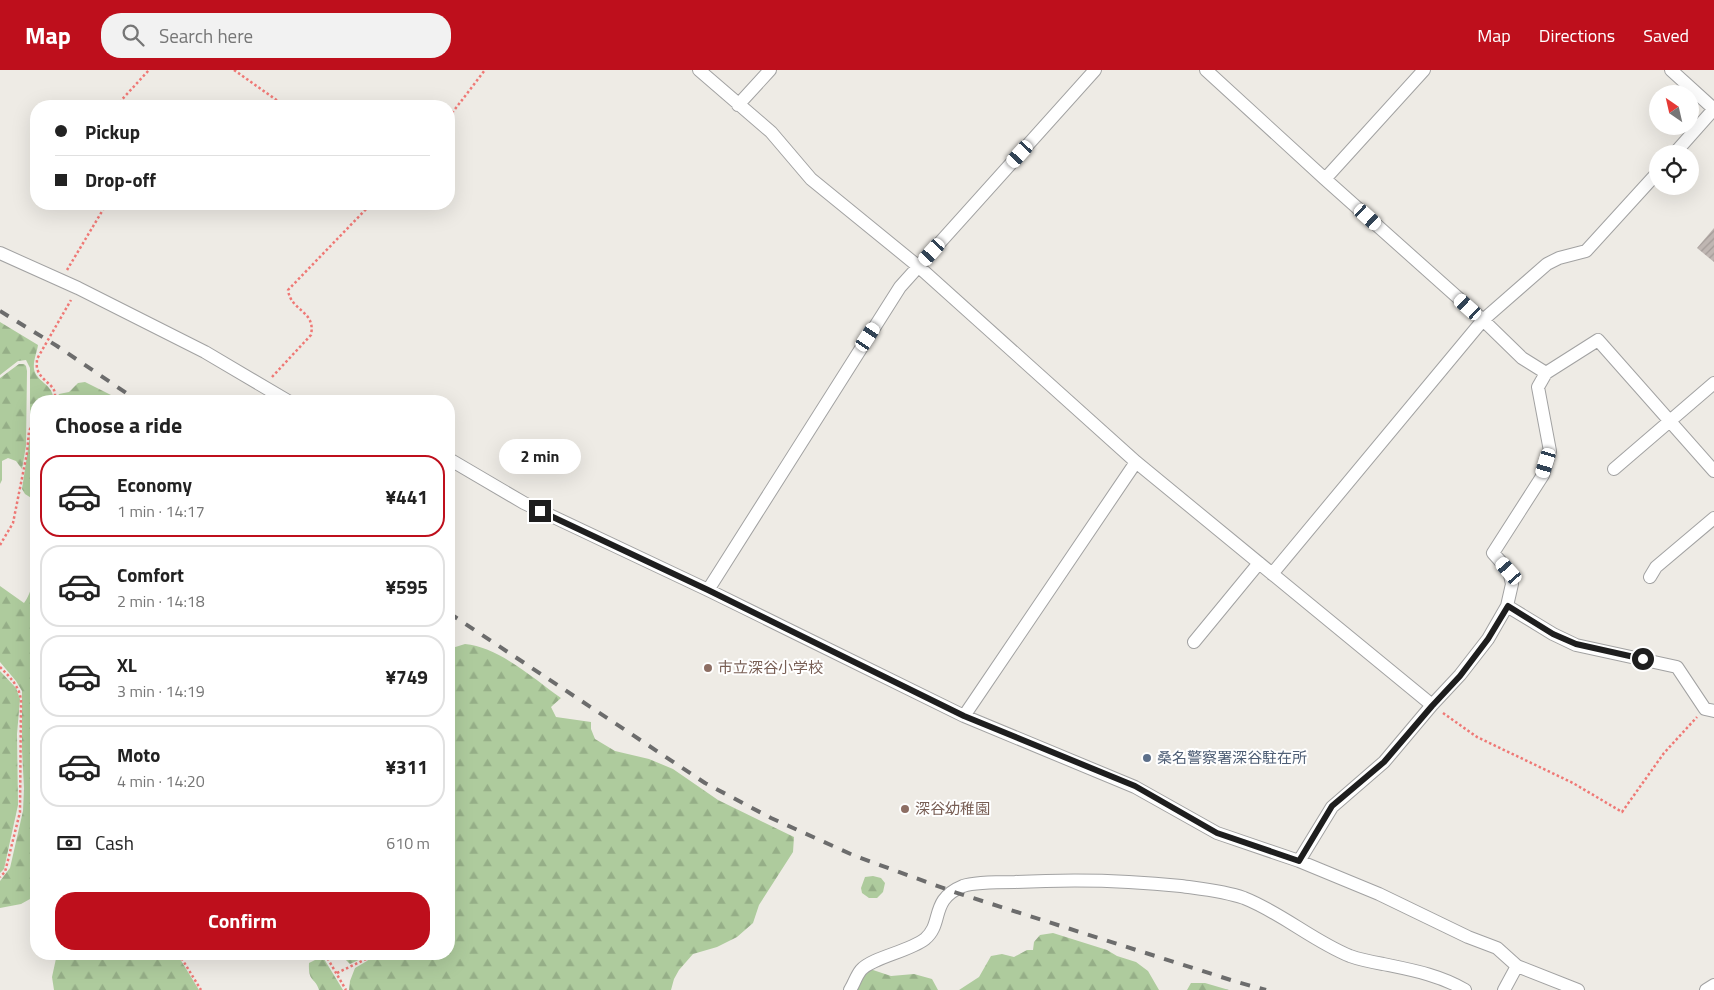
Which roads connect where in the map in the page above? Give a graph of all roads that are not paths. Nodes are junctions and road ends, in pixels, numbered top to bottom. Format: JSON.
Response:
{"nodes":[{"id":1,"x":699,"y":70,"type":"edge"},
{"id":2,"x":770,"y":70,"type":"edge"},
{"id":3,"x":1095,"y":70,"type":"edge"},
{"id":4,"x":1206,"y":70,"type":"edge"},
{"id":5,"x":1424,"y":70,"type":"edge"},
{"id":6,"x":1671,"y":70,"type":"edge"},
{"id":7,"x":738,"y":105,"type":"junction"},
{"id":8,"x":1714,"y":109,"type":"edge"},
{"id":9,"x":1682,"y":145,"type":"edge"},
{"id":10,"x":1325,"y":179,"type":"junction"},
{"id":11,"x":1649,"y":182,"type":"edge"},
{"id":12,"x":0,"y":253,"type":"edge"},
{"id":13,"x":919,"y":267,"type":"junction"},
{"id":14,"x":1483,"y":320,"type":"junction"},
{"id":15,"x":1546,"y":373,"type":"junction"},
{"id":16,"x":1714,"y":383,"type":"edge"},
{"id":17,"x":277,"y":395,"type":"edge"},
{"id":18,"x":1670,"y":422,"type":"junction"},
{"id":19,"x":1136,"y":462,"type":"junction"},
{"id":20,"x":455,"y":463,"type":"edge"},
{"id":21,"x":1614,"y":469,"type":"dead end"},
{"id":22,"x":1714,"y":471,"type":"edge"},
{"id":23,"x":1714,"y":518,"type":"edge"},
{"id":24,"x":1258,"y":563,"type":"junction"},
{"id":25,"x":1272,"y":574,"type":"junction"},
{"id":26,"x":1650,"y":577,"type":"dead end"},
{"id":27,"x":708,"y":590,"type":"junction"},
{"id":28,"x":1508,"y":606,"type":"junction"},
{"id":29,"x":1194,"y":642,"type":"dead end"},
{"id":30,"x":1432,"y":706,"type":"junction"},
{"id":31,"x":1710,"y":710,"type":"edge"},
{"id":32,"x":964,"y":716,"type":"junction"},
{"id":33,"x":1299,"y":861,"type":"junction"},
{"id":34,"x":1517,"y":966,"type":"junction"},
{"id":35,"x":1714,"y":985,"type":"edge"},
{"id":36,"x":850,"y":990,"type":"edge"},
{"id":37,"x":1465,"y":990,"type":"edge"},
{"id":38,"x":1504,"y":990,"type":"edge"},
{"id":39,"x":1578,"y":990,"type":"edge"},
{"id":40,"x":1706,"y":990,"type":"edge"}],
"edges":[{"from":1,"to":7,"type":"street"},
{"from":2,"to":7,"type":"street"},
{"from":3,"to":13,"type":"street"},
{"from":4,"to":10,"type":"street"},
{"from":5,"to":10,"type":"street"},
{"from":6,"to":8,"type":"street"},
{"from":7,"to":13,"type":"street"},
{"from":8,"to":9,"type":"street"},
{"from":10,"to":14,"type":"street"},
{"from":11,"to":14,"type":"street"},
{"from":12,"to":17,"type":"street"},
{"from":13,"to":19,"type":"street"},
{"from":13,"to":27,"type":"street"},
{"from":14,"to":15,"type":"street"},
{"from":14,"to":25,"type":"street"},
{"from":15,"to":18,"type":"street"},
{"from":15,"to":28,"type":"street"},
{"from":16,"to":18,"type":"street"},
{"from":18,"to":21,"type":"street"},
{"from":18,"to":22,"type":"street"},
{"from":19,"to":24,"type":"street"},
{"from":19,"to":32,"type":"street"},
{"from":20,"to":27,"type":"street"},
{"from":23,"to":26,"type":"street"},
{"from":24,"to":25,"type":"street"},
{"from":24,"to":29,"type":"street"},
{"from":25,"to":30,"type":"street"},
{"from":27,"to":32,"type":"street"},
{"from":28,"to":30,"type":"street"},
{"from":28,"to":31,"type":"street"},
{"from":30,"to":33,"type":"street"},
{"from":32,"to":33,"type":"street"},
{"from":33,"to":34,"type":"street"},
{"from":34,"to":38,"type":"street"},
{"from":34,"to":39,"type":"street"},
{"from":35,"to":40,"type":"street"},
{"from":36,"to":37,"type":"street"}]}
